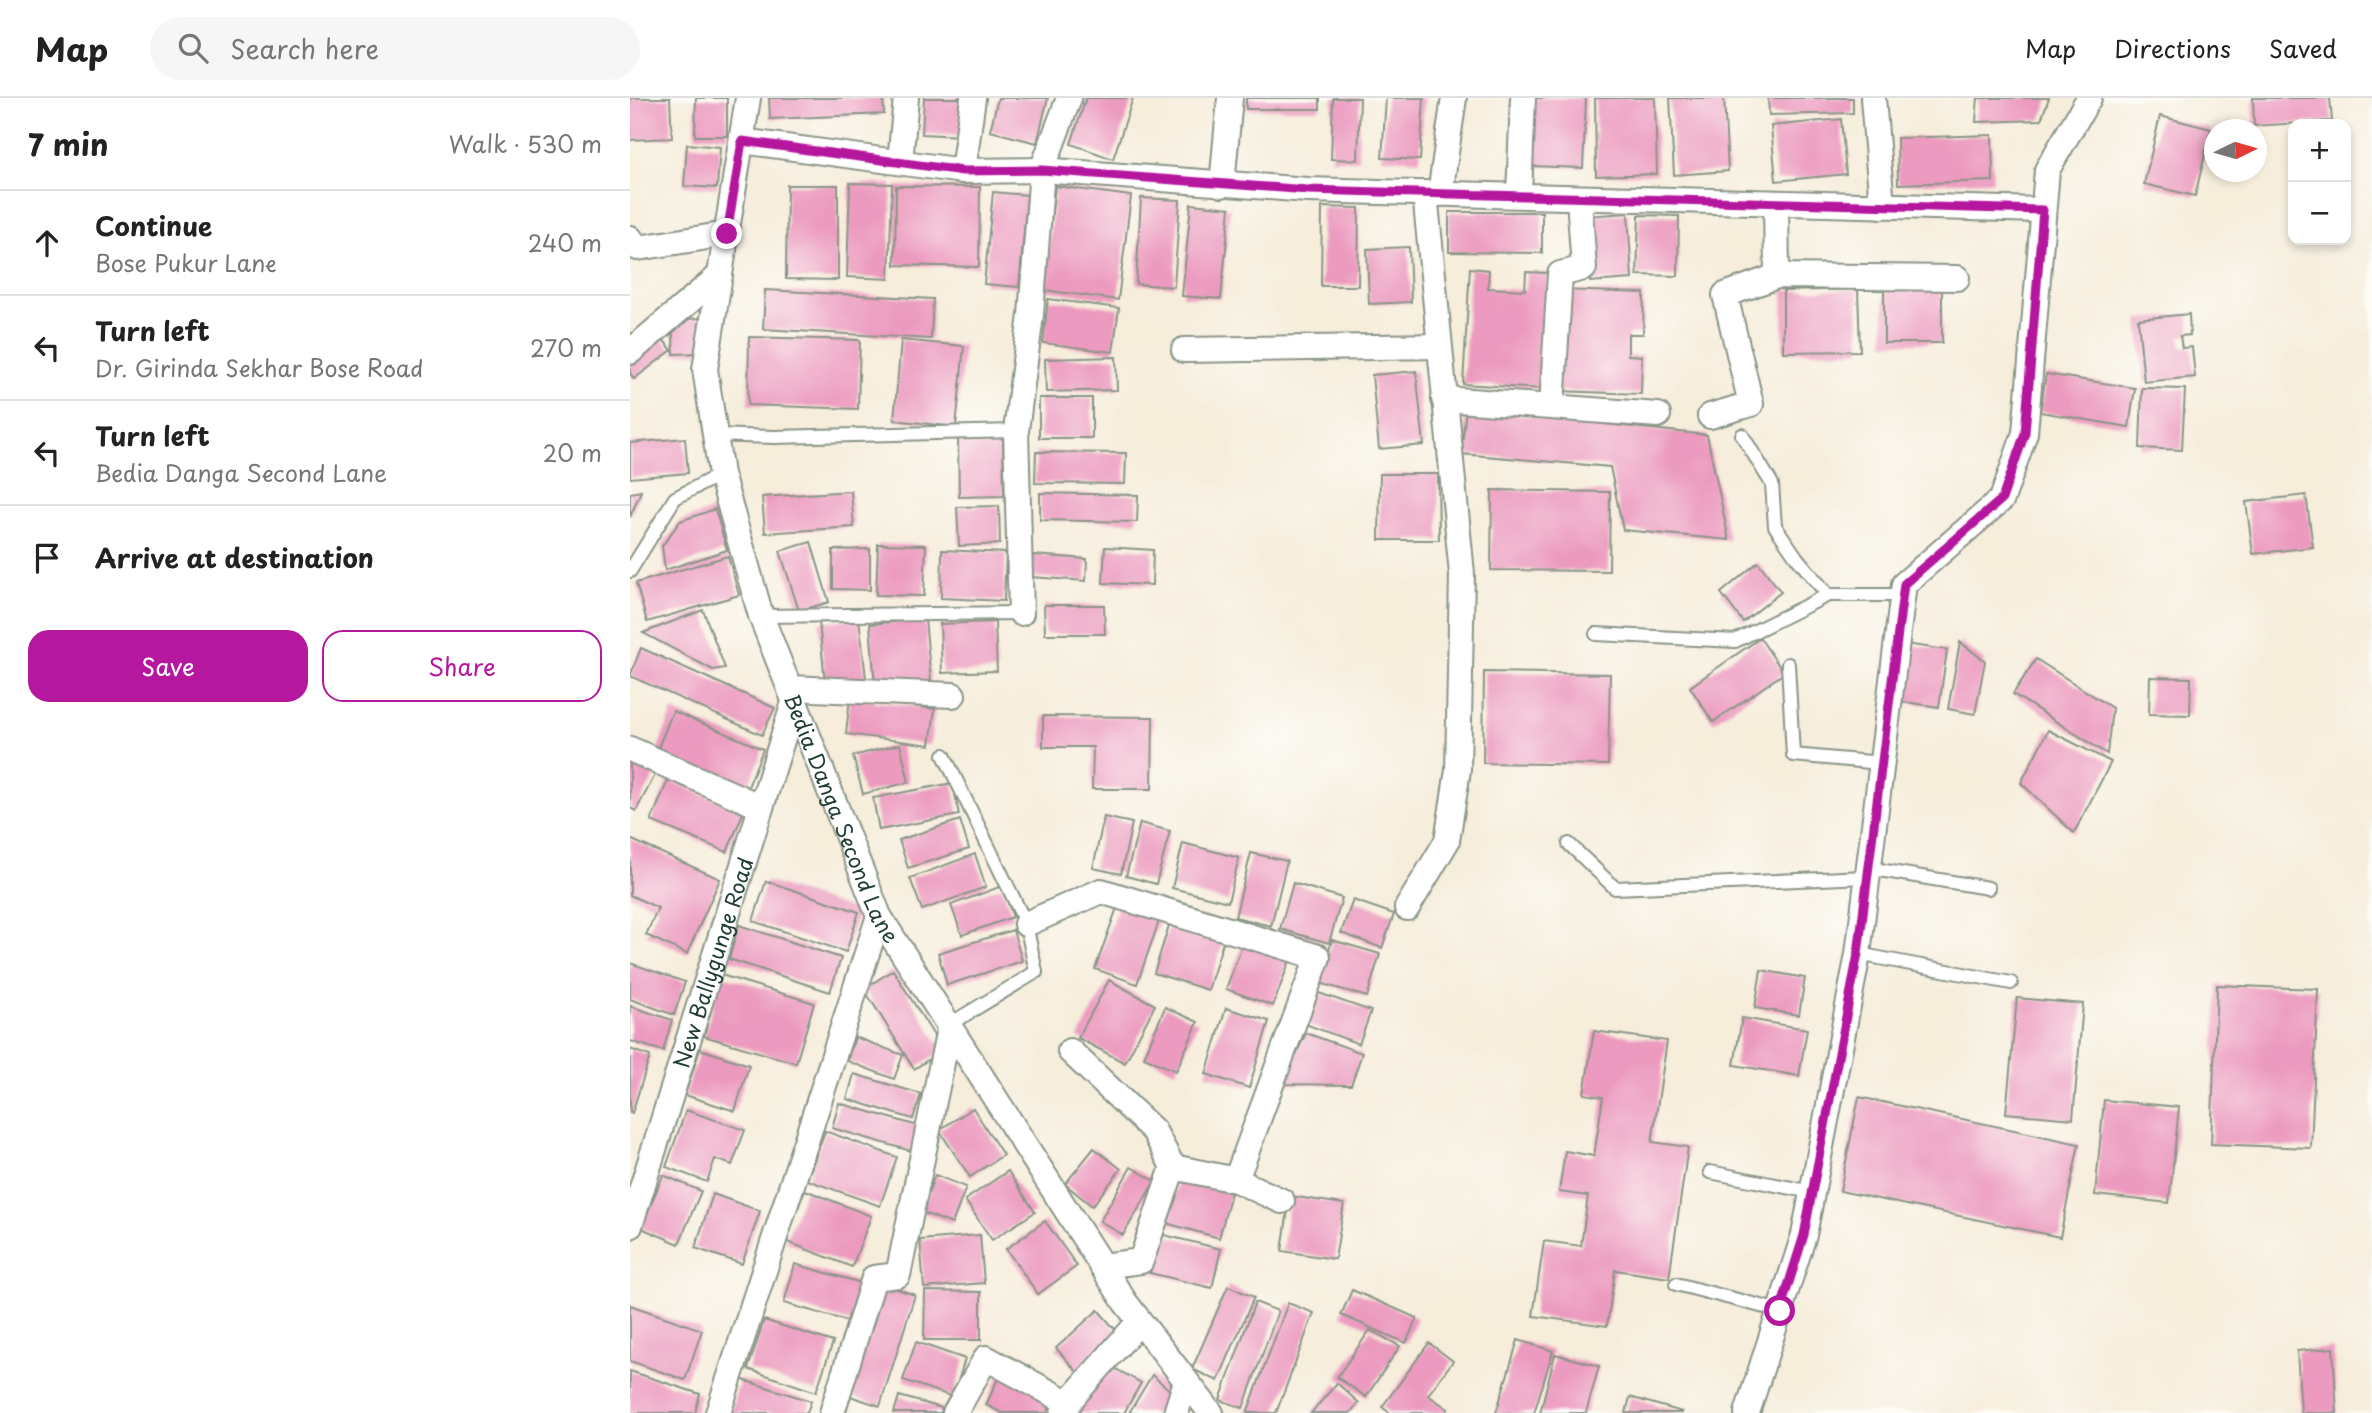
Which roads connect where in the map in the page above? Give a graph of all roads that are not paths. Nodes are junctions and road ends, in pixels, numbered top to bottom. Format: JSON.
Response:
{"nodes":[{"id":1,"x":748,"y":98,"type":"edge"},
{"id":2,"x":906,"y":98,"type":"edge"},
{"id":3,"x":973,"y":98,"type":"edge"},
{"id":4,"x":1069,"y":98,"type":"edge"},
{"id":5,"x":1230,"y":98,"type":"edge"},
{"id":6,"x":1454,"y":98,"type":"edge"},
{"id":7,"x":1523,"y":98,"type":"edge"},
{"id":8,"x":1873,"y":98,"type":"edge"},
{"id":9,"x":2089,"y":98,"type":"edge"},
{"id":10,"x":742,"y":141,"type":"junction"},
{"id":11,"x":900,"y":162,"type":"junction"},
{"id":12,"x":1042,"y":170,"type":"junction"},
{"id":13,"x":963,"y":171,"type":"junction"},
{"id":14,"x":1222,"y":185,"type":"junction"},
{"id":15,"x":1432,"y":193,"type":"junction"},
{"id":16,"x":1519,"y":195,"type":"junction"},
{"id":17,"x":1579,"y":198,"type":"junction"},
{"id":18,"x":1776,"y":203,"type":"junction"},
{"id":19,"x":1882,"y":206,"type":"junction"},
{"id":20,"x":2043,"y":210,"type":"junction"},
{"id":21,"x":727,"y":234,"type":"junction"},
{"id":22,"x":630,"y":238,"type":"edge"},
{"id":23,"x":720,"y":275,"type":"junction"},
{"id":24,"x":1777,"y":276,"type":"junction"},
{"id":25,"x":1957,"y":278,"type":"dead end"},
{"id":26,"x":1439,"y":346,"type":"junction"},
{"id":27,"x":1184,"y":350,"type":"dead end"},
{"id":28,"x":630,"y":352,"type":"edge"},
{"id":29,"x":1444,"y":399,"type":"junction"},
{"id":30,"x":1552,"y":407,"type":"junction"},
{"id":31,"x":1658,"y":415,"type":"dead end"},
{"id":32,"x":1710,"y":416,"type":"dead end"},
{"id":33,"x":1016,"y":431,"type":"junction"},
{"id":34,"x":714,"y":435,"type":"junction"},
{"id":35,"x":1742,"y":435,"type":"dead end"},
{"id":36,"x":721,"y":474,"type":"junction"},
{"id":37,"x":630,"y":571,"type":"edge"},
{"id":38,"x":1828,"y":595,"type":"junction"},
{"id":39,"x":1903,"y":595,"type":"junction"},
{"id":40,"x":1021,"y":613,"type":"joint"},
{"id":41,"x":761,"y":617,"type":"junction"},
{"id":42,"x":1596,"y":634,"type":"dead end"},
{"id":43,"x":1788,"y":664,"type":"dead end"},
{"id":44,"x":792,"y":693,"type":"junction"},
{"id":45,"x":953,"y":695,"type":"dead end"},
{"id":46,"x":630,"y":749,"type":"edge"},
{"id":47,"x":944,"y":755,"type":"dead end"},
{"id":48,"x":1881,"y":763,"type":"junction"},
{"id":49,"x":761,"y":807,"type":"junction"},
{"id":50,"x":1569,"y":844,"type":"dead end"},
{"id":51,"x":1866,"y":873,"type":"junction"},
{"id":52,"x":1988,"y":888,"type":"dead end"},
{"id":53,"x":1407,"y":908,"type":"dead end"},
{"id":54,"x":879,"y":916,"type":"junction"},
{"id":55,"x":1026,"y":924,"type":"junction"},
{"id":56,"x":1858,"y":954,"type":"junction"},
{"id":57,"x":2011,"y":983,"type":"dead end"},
{"id":58,"x":950,"y":1024,"type":"junction"},
{"id":59,"x":1070,"y":1051,"type":"dead end"},
{"id":60,"x":1173,"y":1167,"type":"junction"},
{"id":61,"x":1710,"y":1172,"type":"dead end"},
{"id":62,"x":1236,"y":1180,"type":"junction"},
{"id":63,"x":1812,"y":1192,"type":"junction"},
{"id":64,"x":1282,"y":1201,"type":"dead end"},
{"id":65,"x":631,"y":1220,"type":"edge"},
{"id":66,"x":1102,"y":1266,"type":"junction"},
{"id":67,"x":1676,"y":1284,"type":"dead end"},
{"id":68,"x":1780,"y":1311,"type":"junction"},
{"id":69,"x":1139,"y":1322,"type":"junction"},
{"id":70,"x":1186,"y":1381,"type":"junction"},
{"id":71,"x":1066,"y":1408,"type":"edge"},
{"id":72,"x":719,"y":1413,"type":"edge"},
{"id":73,"x":832,"y":1413,"type":"edge"},
{"id":74,"x":955,"y":1413,"type":"edge"},
{"id":75,"x":1177,"y":1413,"type":"edge"},
{"id":76,"x":1211,"y":1413,"type":"edge"},
{"id":77,"x":1747,"y":1413,"type":"edge"}],
"edges":[{"from":1,"to":10,"type":"street","name":"Bedia Danga Second Lane"},
{"from":2,"to":11,"type":"street"},
{"from":3,"to":13,"type":"street"},
{"from":4,"to":12,"type":"street"},
{"from":5,"to":14,"type":"street"},
{"from":6,"to":15,"type":"street"},
{"from":7,"to":16,"type":"street"},
{"from":8,"to":19,"type":"street"},
{"from":9,"to":20,"type":"street"},
{"from":10,"to":11,"type":"street"},
{"from":10,"to":21,"type":"street","name":"Bedia Danga Second Lane"},
{"from":11,"to":13,"type":"street"},
{"from":12,"to":13,"type":"street"},
{"from":12,"to":14,"type":"street"},
{"from":12,"to":33,"type":"street"},
{"from":14,"to":15,"type":"street"},
{"from":15,"to":16,"type":"street"},
{"from":15,"to":26,"type":"street"},
{"from":16,"to":17,"type":"street"},
{"from":17,"to":18,"type":"street"},
{"from":17,"to":30,"type":"street"},
{"from":18,"to":19,"type":"street"},
{"from":18,"to":24,"type":"street"},
{"from":19,"to":20,"type":"street"},
{"from":20,"to":39,"type":"street"},
{"from":21,"to":22,"type":"street"},
{"from":21,"to":23,"type":"street","name":"Bedia Danga Second Lane"},
{"from":23,"to":28,"type":"street"},
{"from":23,"to":34,"type":"street","name":"Bedia Danga Second Lane"},
{"from":24,"to":25,"type":"street"},
{"from":24,"to":32,"type":"street"},
{"from":26,"to":27,"type":"street"},
{"from":26,"to":29,"type":"street"},
{"from":29,"to":30,"type":"street"},
{"from":29,"to":53,"type":"street"},
{"from":30,"to":31,"type":"street"},
{"from":33,"to":34,"type":"lane"},
{"from":33,"to":40,"type":"street"},
{"from":34,"to":36,"type":"street","name":"Bedia Danga Second Lane"},
{"from":35,"to":38,"type":"lane"},
{"from":36,"to":37,"type":"lane"},
{"from":36,"to":41,"type":"street","name":"Bedia Danga Second Lane"},
{"from":38,"to":39,"type":"lane"},
{"from":38,"to":42,"type":"lane"},
{"from":39,"to":48,"type":"street"},
{"from":40,"to":41,"type":"lane"},
{"from":41,"to":44,"type":"street","name":"Bedia Danga Second Lane"},
{"from":43,"to":48,"type":"lane"},
{"from":44,"to":45,"type":"street"},
{"from":44,"to":49,"type":"street","name":"New Ballygunge Road"},
{"from":44,"to":54,"type":"street","name":"Bedia Danga Second Lane"},
{"from":46,"to":49,"type":"street"},
{"from":47,"to":55,"type":"lane"},
{"from":48,"to":51,"type":"street"},
{"from":49,"to":65,"type":"street","name":"New Ballygunge Road"},
{"from":50,"to":51,"type":"lane"},
{"from":51,"to":52,"type":"lane"},
{"from":51,"to":56,"type":"street"},
{"from":54,"to":58,"type":"street","name":"Bedia Danga Second Lane"},
{"from":54,"to":72,"type":"street"},
{"from":55,"to":58,"type":"lane"},
{"from":55,"to":62,"type":"street"},
{"from":56,"to":57,"type":"lane"},
{"from":56,"to":63,"type":"street"},
{"from":58,"to":66,"type":"street","name":"Bedia Danga Second Lane"},
{"from":58,"to":73,"type":"street"},
{"from":59,"to":60,"type":"street"},
{"from":60,"to":62,"type":"street"},
{"from":60,"to":66,"type":"street"},
{"from":61,"to":63,"type":"lane"},
{"from":62,"to":64,"type":"street"},
{"from":63,"to":68,"type":"street"},
{"from":66,"to":69,"type":"street","name":"Bedia Danga Second Lane"},
{"from":67,"to":68,"type":"lane"},
{"from":68,"to":77,"type":"street"},
{"from":69,"to":70,"type":"street","name":"Bedia Danga Second Lane"},
{"from":69,"to":71,"type":"street"},
{"from":70,"to":75,"type":"street"},
{"from":70,"to":76,"type":"street","name":"Bedia Danga Second Lane"},
{"from":71,"to":74,"type":"street"}]}
